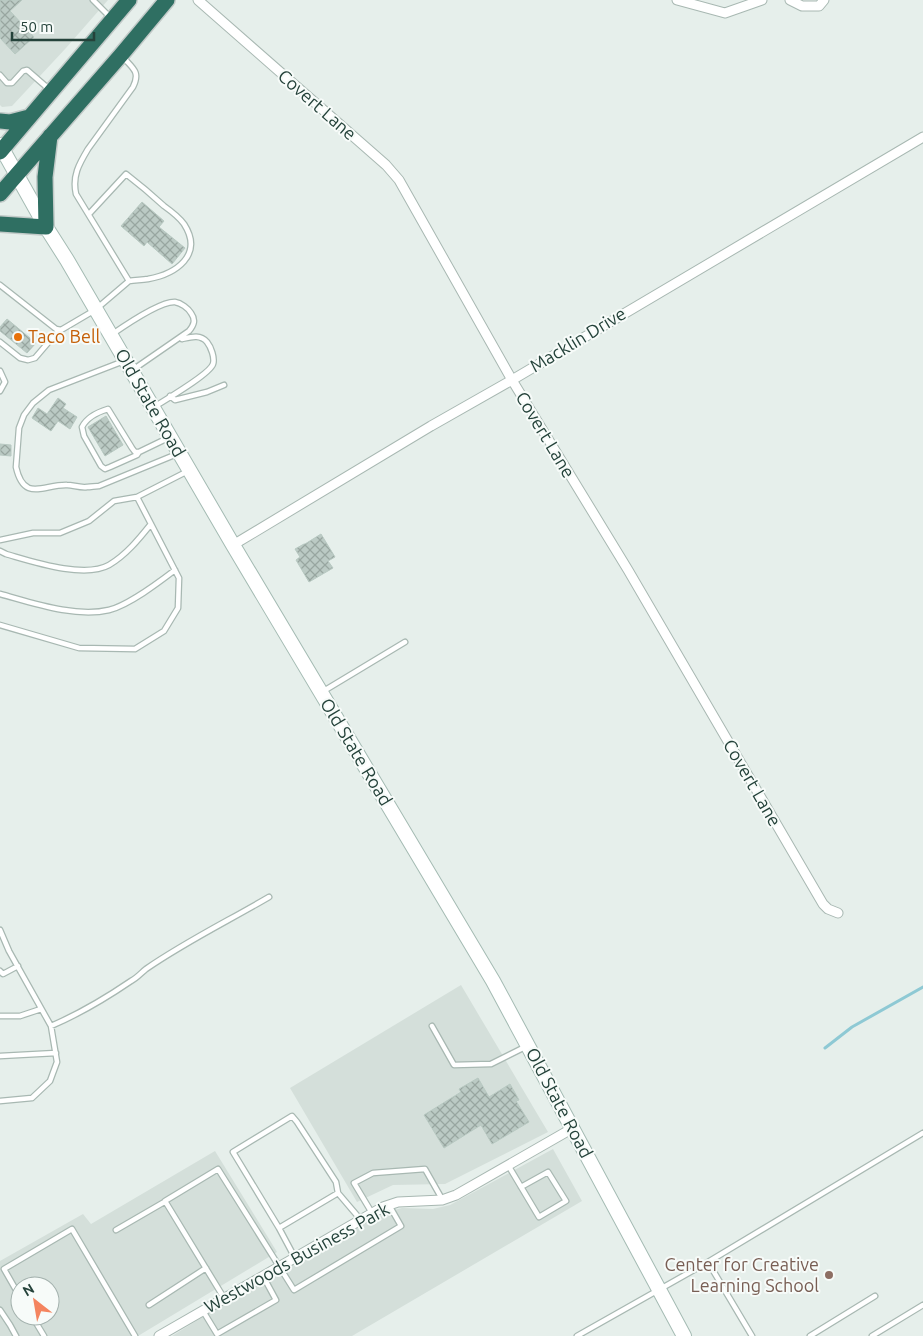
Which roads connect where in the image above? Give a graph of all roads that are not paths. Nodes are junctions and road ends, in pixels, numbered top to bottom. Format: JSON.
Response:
{"nodes":[{"id":1,"x":93,"y":0,"type":"edge"},
{"id":2,"x":128,"y":0,"type":"edge"},
{"id":3,"x":167,"y":0,"type":"edge"},
{"id":4,"x":198,"y":0,"type":"edge"},
{"id":5,"x":677,"y":0,"type":"edge"},
{"id":6,"x":762,"y":0,"type":"edge"},
{"id":7,"x":790,"y":0,"type":"edge"},
{"id":8,"x":824,"y":0,"type":"edge"},
{"id":9,"x":112,"y":19,"type":"junction"},
{"id":10,"x":121,"y":55,"type":"junction"},
{"id":11,"x":0,"y":74,"type":"edge"},
{"id":12,"x":51,"y":91,"type":"junction"},
{"id":13,"x":29,"y":117,"type":"junction"},
{"id":14,"x":0,"y":121,"type":"edge"},
{"id":15,"x":50,"y":136,"type":"junction"},
{"id":16,"x":923,"y":137,"type":"edge"},
{"id":17,"x":1,"y":149,"type":"edge"},
{"id":18,"x":16,"y":175,"type":"junction"},
{"id":19,"x":0,"y":194,"type":"edge"},
{"id":20,"x":89,"y":214,"type":"junction"},
{"id":21,"x":0,"y":224,"type":"edge"},
{"id":22,"x":46,"y":227,"type":"junction"},
{"id":23,"x":128,"y":281,"type":"junction"},
{"id":24,"x":0,"y":285,"type":"edge"},
{"id":25,"x":95,"y":310,"type":"junction"},
{"id":26,"x":59,"y":330,"type":"junction"},
{"id":27,"x":110,"y":336,"type":"junction"},
{"id":28,"x":176,"y":341,"type":"junction"},
{"id":29,"x":0,"y":342,"type":"edge"},
{"id":30,"x":128,"y":366,"type":"junction"},
{"id":31,"x":0,"y":371,"type":"edge"},
{"id":32,"x":512,"y":380,"type":"junction"},
{"id":33,"x":224,"y":385,"type":"dead end"},
{"id":34,"x":0,"y":391,"type":"edge"},
{"id":35,"x":170,"y":396,"type":"junction"},
{"id":36,"x":153,"y":408,"type":"junction"},
{"id":37,"x":170,"y":437,"type":"junction"},
{"id":38,"x":139,"y":452,"type":"junction"},
{"id":39,"x":180,"y":453,"type":"junction"},
{"id":40,"x":189,"y":470,"type":"junction"},
{"id":41,"x":137,"y":497,"type":"junction"},
{"id":42,"x":151,"y":524,"type":"junction"},
{"id":43,"x":0,"y":540,"type":"edge"},
{"id":44,"x":233,"y":545,"type":"junction"},
{"id":45,"x":0,"y":551,"type":"edge"},
{"id":46,"x":174,"y":570,"type":"junction"},
{"id":47,"x":0,"y":594,"type":"edge"},
{"id":48,"x":0,"y":625,"type":"edge"},
{"id":49,"x":404,"y":642,"type":"dead end"},
{"id":50,"x":321,"y":692,"type":"junction"},
{"id":51,"x":269,"y":897,"type":"dead end"},
{"id":52,"x":838,"y":913,"type":"dead end"},
{"id":53,"x":0,"y":930,"type":"edge"},
{"id":54,"x":18,"y":966,"type":"junction"},
{"id":55,"x":0,"y":970,"type":"edge"},
{"id":56,"x":41,"y":1009,"type":"junction"},
{"id":57,"x":0,"y":1016,"type":"edge"},
{"id":58,"x":51,"y":1026,"type":"junction"},
{"id":59,"x":432,"y":1026,"type":"dead end"},
{"id":60,"x":528,"y":1046,"type":"junction"},
{"id":61,"x":56,"y":1053,"type":"junction"},
{"id":62,"x":0,"y":1056,"type":"edge"},
{"id":63,"x":0,"y":1101,"type":"edge"},
{"id":64,"x":573,"y":1128,"type":"junction"},
{"id":65,"x":923,"y":1133,"type":"edge"},
{"id":66,"x":508,"y":1165,"type":"junction"},
{"id":67,"x":521,"y":1187,"type":"junction"},
{"id":68,"x":338,"y":1193,"type":"junction"},
{"id":69,"x":442,"y":1200,"type":"junction"},
{"id":70,"x":166,"y":1201,"type":"junction"},
{"id":71,"x":389,"y":1205,"type":"junction"},
{"id":72,"x":372,"y":1213,"type":"junction"},
{"id":73,"x":361,"y":1220,"type":"junction"},
{"id":74,"x":279,"y":1228,"type":"junction"},
{"id":75,"x":116,"y":1230,"type":"dead end"},
{"id":76,"x":294,"y":1258,"type":"junction"},
{"id":77,"x":708,"y":1262,"type":"junction"},
{"id":78,"x":280,"y":1266,"type":"junction"},
{"id":79,"x":206,"y":1268,"type":"junction"},
{"id":80,"x":263,"y":1276,"type":"junction"},
{"id":81,"x":10,"y":1280,"type":"edge"},
{"id":82,"x":659,"y":1290,"type":"junction"},
{"id":83,"x":875,"y":1296,"type":"dead end"},
{"id":84,"x":224,"y":1298,"type":"junction"},
{"id":85,"x":149,"y":1305,"type":"dead end"},
{"id":86,"x":923,"y":1305,"type":"edge"},
{"id":87,"x":0,"y":1310,"type":"edge"},
{"id":88,"x":203,"y":1311,"type":"junction"},
{"id":89,"x":16,"y":1336,"type":"edge"},
{"id":90,"x":135,"y":1336,"type":"edge"},
{"id":91,"x":159,"y":1336,"type":"edge"},
{"id":92,"x":577,"y":1336,"type":"edge"},
{"id":93,"x":684,"y":1336,"type":"edge"},
{"id":94,"x":752,"y":1336,"type":"edge"},
{"id":95,"x":810,"y":1336,"type":"edge"},
{"id":96,"x":872,"y":1336,"type":"edge"}],
"edges":[{"from":1,"to":9,"type":"lane"},
{"from":2,"to":9,"type":"highway"},
{"from":3,"to":10,"type":"highway"},
{"from":4,"to":32,"type":"street","name":"Covert Lane"},
{"from":5,"to":6,"type":"street"},
{"from":7,"to":8,"type":"street"},
{"from":9,"to":12,"type":"highway"},
{"from":10,"to":15,"type":"highway"},
{"from":10,"to":20,"type":"lane"},
{"from":11,"to":12,"type":"lane"},
{"from":12,"to":13,"type":"highway"},
{"from":13,"to":14,"type":"highway"},
{"from":13,"to":17,"type":"highway"},
{"from":15,"to":18,"type":"highway"},
{"from":15,"to":22,"type":"highway"},
{"from":16,"to":32,"type":"street","name":"Macklin Drive"},
{"from":17,"to":18,"type":"street","name":"Old State Road"},
{"from":18,"to":19,"type":"highway"},
{"from":18,"to":22,"type":"street","name":"Old State Road"},
{"from":20,"to":23,"type":"lane"},
{"from":20,"to":23,"type":"lane"},
{"from":21,"to":22,"type":"highway"},
{"from":22,"to":25,"type":"street","name":"Old State Road"},
{"from":23,"to":25,"type":"lane"},
{"from":24,"to":26,"type":"lane"},
{"from":25,"to":26,"type":"lane"},
{"from":25,"to":27,"type":"street","name":"Old State Road"},
{"from":26,"to":29,"type":"lane"},
{"from":27,"to":28,"type":"lane"},
{"from":27,"to":30,"type":"street","name":"Old State Road"},
{"from":28,"to":30,"type":"lane"},
{"from":28,"to":35,"type":"lane"},
{"from":30,"to":36,"type":"street","name":"Old State Road"},
{"from":30,"to":39,"type":"lane"},
{"from":31,"to":34,"type":"lane"},
{"from":32,"to":44,"type":"street","name":"Macklin Drive"},
{"from":32,"to":52,"type":"street","name":"Covert Lane"},
{"from":33,"to":35,"type":"lane"},
{"from":35,"to":36,"type":"lane"},
{"from":36,"to":37,"type":"street","name":"Old State Road"},
{"from":37,"to":38,"type":"lane"},
{"from":37,"to":39,"type":"street","name":"Old State Road"},
{"from":38,"to":38,"type":"lane"},
{"from":39,"to":40,"type":"street","name":"Old State Road"},
{"from":40,"to":41,"type":"lane"},
{"from":40,"to":44,"type":"street","name":"Old State Road"},
{"from":41,"to":42,"type":"lane"},
{"from":41,"to":43,"type":"lane"},
{"from":42,"to":45,"type":"lane"},
{"from":42,"to":46,"type":"lane"},
{"from":44,"to":50,"type":"street","name":"Old State Road"},
{"from":46,"to":47,"type":"lane"},
{"from":46,"to":48,"type":"lane"},
{"from":49,"to":50,"type":"lane"},
{"from":50,"to":60,"type":"street","name":"Old State Road"},
{"from":51,"to":58,"type":"lane"},
{"from":53,"to":54,"type":"lane"},
{"from":54,"to":55,"type":"lane"},
{"from":54,"to":56,"type":"lane"},
{"from":56,"to":57,"type":"lane"},
{"from":56,"to":58,"type":"lane"},
{"from":58,"to":61,"type":"lane"},
{"from":59,"to":60,"type":"lane"},
{"from":60,"to":64,"type":"street","name":"Old State Road"},
{"from":61,"to":62,"type":"lane"},
{"from":61,"to":63,"type":"lane"},
{"from":64,"to":66,"type":"street","name":"Westwoods Business Park"},
{"from":64,"to":82,"type":"street","name":"Old State Road"},
{"from":65,"to":77,"type":"lane"},
{"from":66,"to":67,"type":"lane"},
{"from":66,"to":69,"type":"street","name":"Westwoods Business Park"},
{"from":67,"to":67,"type":"lane"},
{"from":68,"to":73,"type":"lane"},
{"from":68,"to":74,"type":"lane"},
{"from":68,"to":74,"type":"lane"},
{"from":69,"to":71,"type":"street","name":"Westwoods Business Park"},
{"from":69,"to":72,"type":"lane"},
{"from":70,"to":75,"type":"lane"},
{"from":70,"to":78,"type":"lane"},
{"from":70,"to":79,"type":"lane"},
{"from":71,"to":72,"type":"street","name":"Westwoods Business Park"},
{"from":71,"to":78,"type":"lane"},
{"from":72,"to":73,"type":"street","name":"Westwoods Business Park"},
{"from":73,"to":76,"type":"street","name":"Westwoods Business Park"},
{"from":74,"to":76,"type":"lane"},
{"from":76,"to":78,"type":"street","name":"Westwoods Business Park"},
{"from":77,"to":82,"type":"lane"},
{"from":77,"to":94,"type":"lane"},
{"from":78,"to":80,"type":"street","name":"Westwoods Business Park"},
{"from":79,"to":84,"type":"lane"},
{"from":79,"to":85,"type":"lane"},
{"from":80,"to":84,"type":"street","name":"Westwoods Business Park"},
{"from":80,"to":88,"type":"lane"},
{"from":81,"to":90,"type":"lane"},
{"from":82,"to":92,"type":"lane"},
{"from":82,"to":93,"type":"street","name":"Old State Road"},
{"from":83,"to":95,"type":"lane"},
{"from":84,"to":88,"type":"street","name":"Westwoods Business Park"},
{"from":86,"to":96,"type":"lane"},
{"from":87,"to":89,"type":"lane"},
{"from":88,"to":91,"type":"street","name":"Westwoods Business Park"}]}
